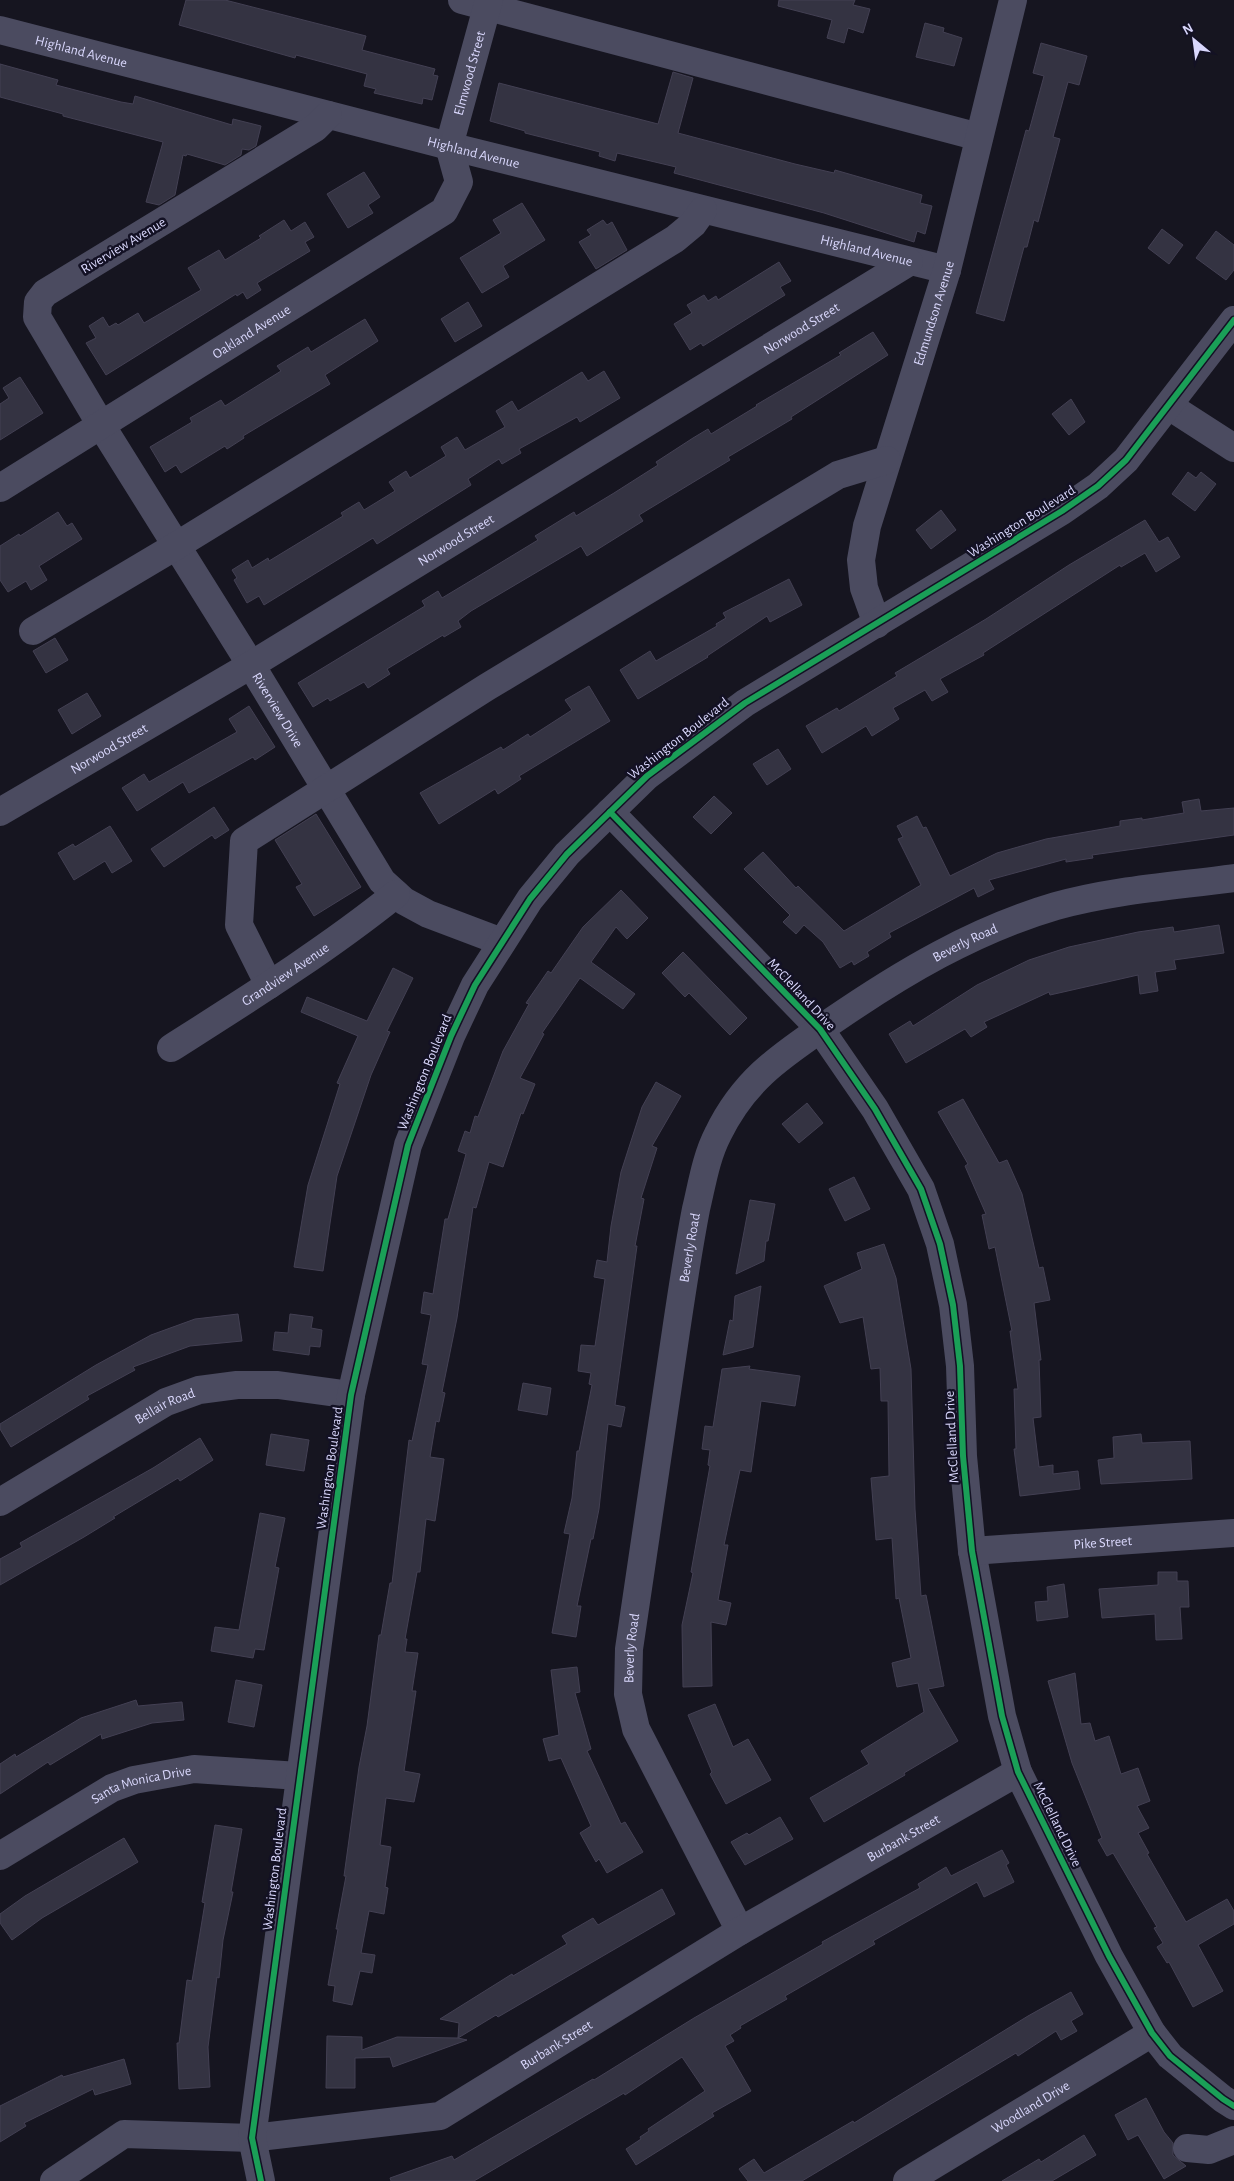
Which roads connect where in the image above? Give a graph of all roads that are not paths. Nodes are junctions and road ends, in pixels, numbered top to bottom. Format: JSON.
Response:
{"nodes":[{"id":1,"x":1013,"y":0,"type":"edge"},
{"id":2,"x":480,"y":2,"type":"edge"},
{"id":3,"x":0,"y":30,"type":"edge"},
{"id":4,"x":328,"y":115,"type":"junction"},
{"id":5,"x":979,"y":137,"type":"junction"},
{"id":6,"x":449,"y":146,"type":"junction"},
{"id":7,"x":703,"y":210,"type":"junction"},
{"id":8,"x":909,"y":262,"type":"junction"},
{"id":9,"x":947,"y":270,"type":"junction"},
{"id":10,"x":1234,"y":320,"type":"edge"},
{"id":11,"x":1169,"y":406,"type":"junction"},
{"id":12,"x":101,"y":425,"type":"junction"},
{"id":13,"x":1234,"y":448,"type":"edge"},
{"id":14,"x":887,"y":460,"type":"junction"},
{"id":15,"x":0,"y":488,"type":"edge"},
{"id":16,"x":176,"y":546,"type":"junction"},
{"id":17,"x":877,"y":624,"type":"junction"},
{"id":18,"x":33,"y":631,"type":"dead end"},
{"id":19,"x":251,"y":665,"type":"junction"},
{"id":20,"x":326,"y":789,"type":"junction"},
{"id":21,"x":0,"y":812,"type":"edge"},
{"id":22,"x":610,"y":812,"type":"junction"},
{"id":23,"x":1234,"y":878,"type":"edge"},
{"id":24,"x":396,"y":894,"type":"junction"},
{"id":25,"x":502,"y":942,"type":"junction"},
{"id":26,"x":270,"y":985,"type":"junction"},
{"id":27,"x":820,"y":1029,"type":"junction"},
{"id":28,"x":171,"y":1048,"type":"dead end"},
{"id":29,"x":351,"y":1395,"type":"junction"},
{"id":30,"x":0,"y":1502,"type":"edge"},
{"id":31,"x":1234,"y":1533,"type":"edge"},
{"id":32,"x":972,"y":1551,"type":"junction"},
{"id":33,"x":1018,"y":1772,"type":"junction"},
{"id":34,"x":299,"y":1776,"type":"junction"},
{"id":35,"x":0,"y":1856,"type":"edge"},
{"id":36,"x":740,"y":1931,"type":"junction"},
{"id":37,"x":1152,"y":2033,"type":"junction"},
{"id":38,"x":1234,"y":2106,"type":"edge"},
{"id":39,"x":252,"y":2138,"type":"junction"},
{"id":40,"x":1234,"y":2140,"type":"edge"},
{"id":41,"x":1187,"y":2148,"type":"dead end"},
{"id":42,"x":54,"y":2181,"type":"edge"},
{"id":43,"x":261,"y":2181,"type":"edge"},
{"id":44,"x":907,"y":2181,"type":"edge"}],
"edges":[{"from":1,"to":5,"type":"street","name":"Edmundson Avenue"},
{"from":2,"to":5,"type":"street"},
{"from":2,"to":6,"type":"street","name":"Elmwood Street"},
{"from":3,"to":4,"type":"street","name":"Highland Avenue"},
{"from":4,"to":6,"type":"street","name":"Highland Avenue"},
{"from":4,"to":12,"type":"street","name":"Riverview Avenue"},
{"from":5,"to":9,"type":"street","name":"Edmundson Avenue"},
{"from":6,"to":7,"type":"street","name":"Highland Avenue"},
{"from":6,"to":12,"type":"street","name":"Oakland Avenue"},
{"from":7,"to":8,"type":"street","name":"Highland Avenue"},
{"from":7,"to":16,"type":"street"},
{"from":8,"to":9,"type":"street","name":"Highland Avenue"},
{"from":8,"to":19,"type":"street","name":"Norwood Street"},
{"from":9,"to":14,"type":"street","name":"Edmundson Avenue"},
{"from":10,"to":11,"type":"street","name":"Washington Boulevard"},
{"from":11,"to":13,"type":"street"},
{"from":11,"to":17,"type":"street","name":"Washington Boulevard"},
{"from":12,"to":15,"type":"street","name":"Oakland Avenue"},
{"from":12,"to":16,"type":"street","name":"Riverview Drive"},
{"from":14,"to":17,"type":"street","name":"Edmundson Avenue"},
{"from":14,"to":20,"type":"street"},
{"from":16,"to":18,"type":"street"},
{"from":16,"to":19,"type":"street","name":"Riverview Drive"},
{"from":17,"to":22,"type":"street","name":"Washington Boulevard"},
{"from":19,"to":20,"type":"street","name":"Riverview Drive"},
{"from":19,"to":21,"type":"street","name":"Norwood Street"},
{"from":20,"to":24,"type":"street","name":"Riverview Drive"},
{"from":20,"to":26,"type":"street"},
{"from":22,"to":25,"type":"street","name":"Washington Boulevard"},
{"from":22,"to":27,"type":"street","name":"McClelland Drive"},
{"from":23,"to":27,"type":"street","name":"Beverly Road"},
{"from":24,"to":25,"type":"street","name":"Riverview Drive"},
{"from":24,"to":26,"type":"street","name":"Grandview Avenue"},
{"from":25,"to":29,"type":"street","name":"Washington Boulevard"},
{"from":26,"to":28,"type":"street","name":"Grandview Avenue"},
{"from":27,"to":32,"type":"street","name":"McClelland Drive"},
{"from":27,"to":36,"type":"street","name":"Beverly Road"},
{"from":29,"to":30,"type":"street","name":"Bellair Road"},
{"from":29,"to":34,"type":"street","name":"Washington Boulevard"},
{"from":31,"to":32,"type":"street","name":"Pike Street"},
{"from":32,"to":33,"type":"street","name":"McClelland Drive"},
{"from":33,"to":36,"type":"street","name":"Burbank Street"},
{"from":33,"to":37,"type":"street","name":"McClelland Drive"},
{"from":34,"to":35,"type":"street","name":"Santa Monica Drive"},
{"from":34,"to":39,"type":"street","name":"Washington Boulevard"},
{"from":36,"to":39,"type":"street","name":"Burbank Street"},
{"from":37,"to":38,"type":"street","name":"McClelland Drive"},
{"from":37,"to":44,"type":"street","name":"Woodland Drive"},
{"from":39,"to":42,"type":"street","name":"Burbank Street"},
{"from":39,"to":43,"type":"street","name":"Washington Boulevard"},
{"from":40,"to":41,"type":"street"}]}
